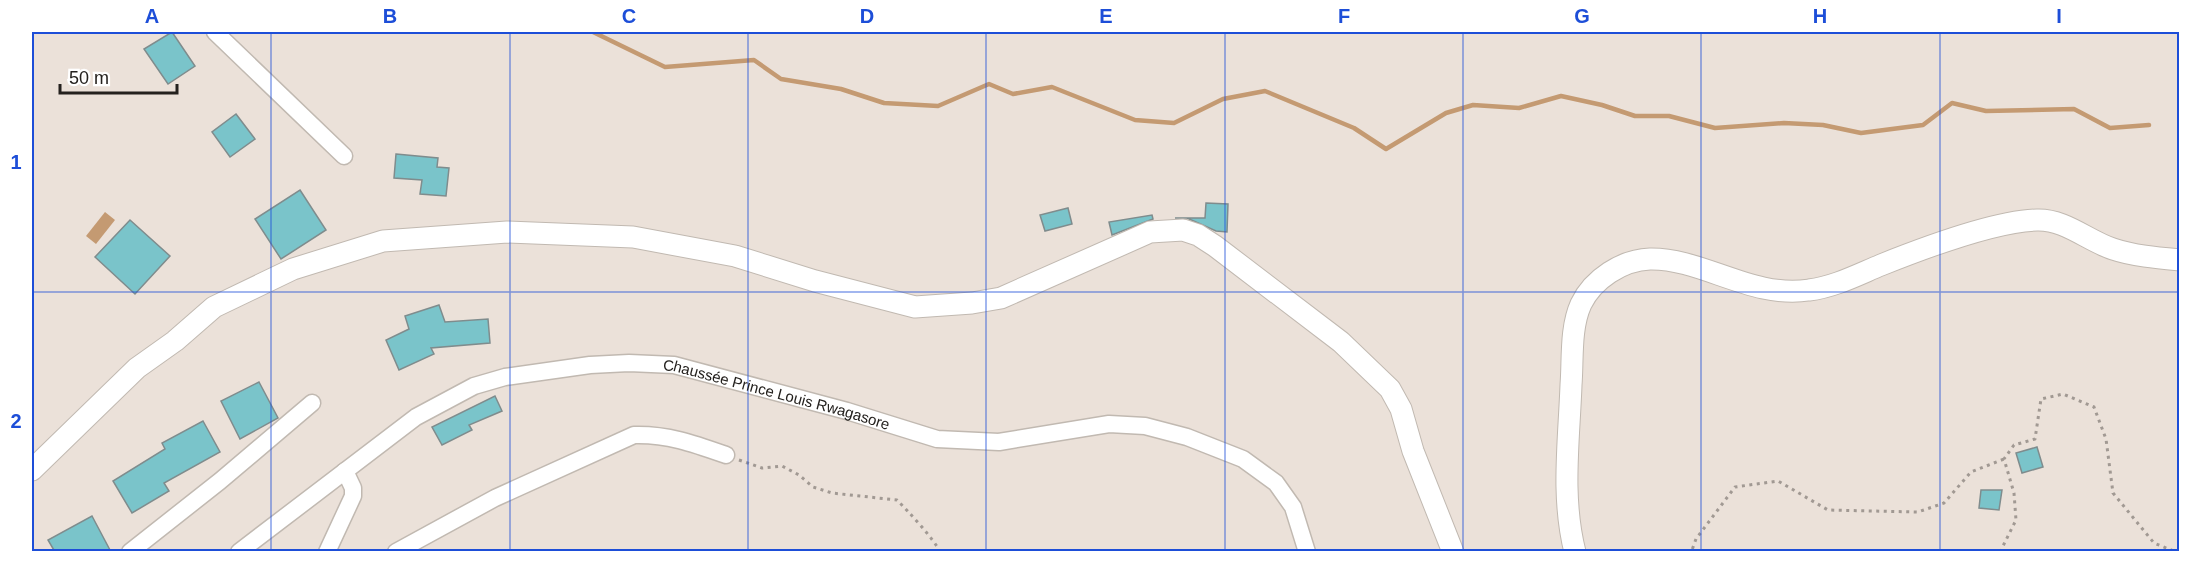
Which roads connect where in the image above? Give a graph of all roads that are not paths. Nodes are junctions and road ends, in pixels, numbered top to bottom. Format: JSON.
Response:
{"nodes":[{"id":1,"x":215,"y":32,"type":"edge"},
{"id":2,"x":344,"y":156,"type":"dead end"},
{"id":3,"x":2180,"y":260,"type":"edge"},
{"id":4,"x":312,"y":403,"type":"dead end"},
{"id":5,"x":726,"y":455,"type":"road end"},
{"id":6,"x":32,"y":470,"type":"edge"},
{"id":7,"x":345,"y":471,"type":"junction"},
{"id":8,"x":130,"y":552,"type":"edge"},
{"id":9,"x":239,"y":552,"type":"edge"},
{"id":10,"x":327,"y":552,"type":"edge"},
{"id":11,"x":396,"y":552,"type":"edge"},
{"id":12,"x":1307,"y":552,"type":"edge"},
{"id":13,"x":1453,"y":552,"type":"edge"},
{"id":14,"x":1575,"y":552,"type":"edge"}],
"edges":[{"from":1,"to":2,"type":"street"},
{"from":3,"to":14,"type":"street"},
{"from":4,"to":8,"type":"street"},
{"from":5,"to":11,"type":"street"},
{"from":6,"to":13,"type":"street"},
{"from":7,"to":9,"type":"street","name":"Chaussée Prince Louis Rwagasore"},
{"from":7,"to":10,"type":"street"},
{"from":7,"to":12,"type":"street","name":"Chaussée Prince Louis Rwagasore"}]}
